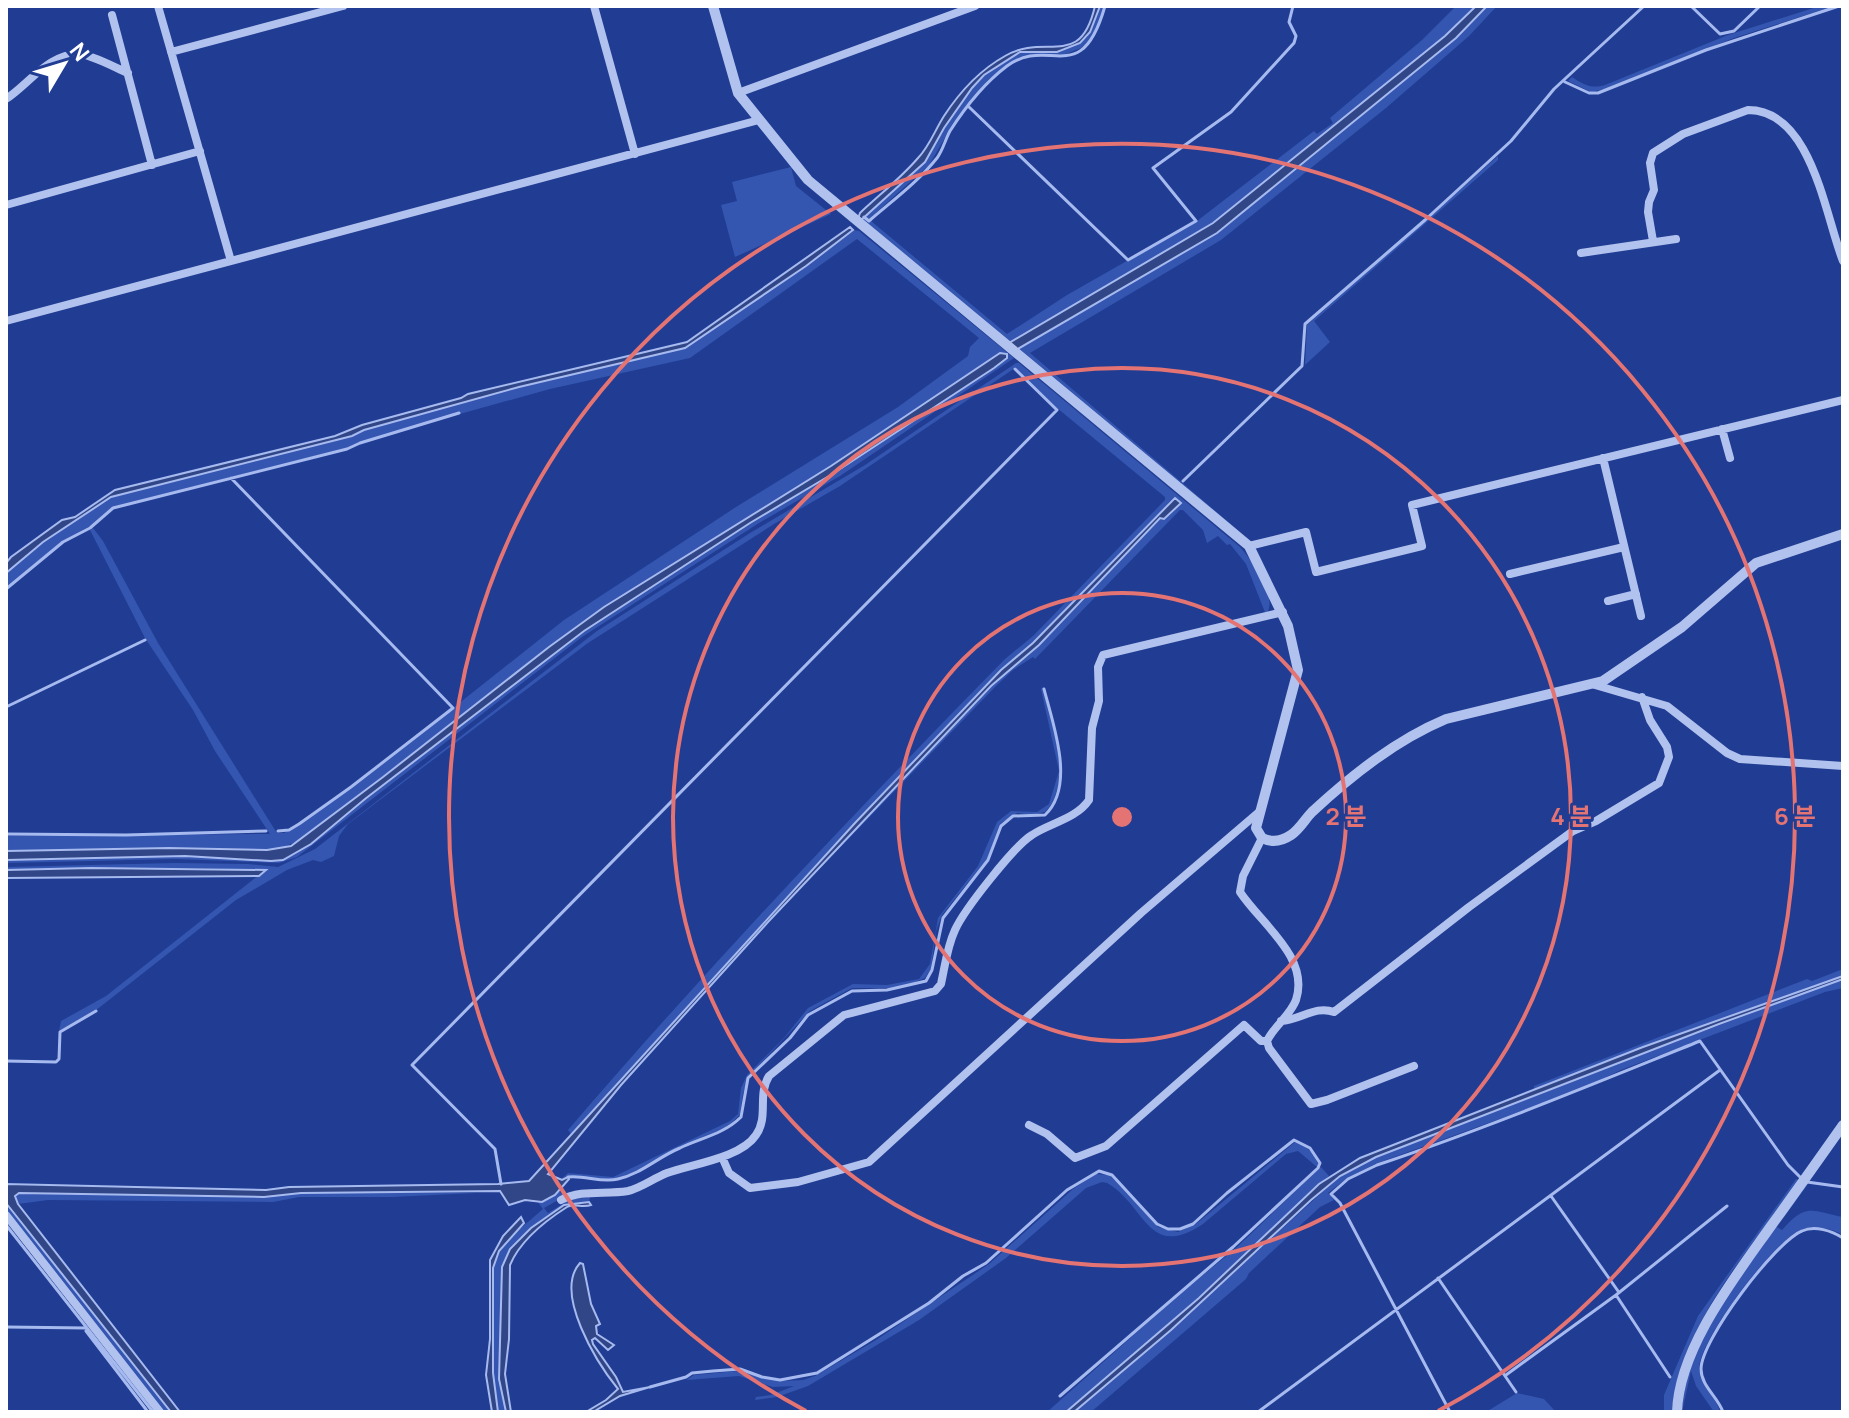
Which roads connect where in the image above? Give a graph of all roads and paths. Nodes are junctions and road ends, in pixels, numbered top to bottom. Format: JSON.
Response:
{"nodes":[{"id":1,"x":158,"y":6,"type":"edge"},
{"id":2,"x":343,"y":6,"type":"edge"},
{"id":3,"x":594,"y":6,"type":"edge"},
{"id":4,"x":713,"y":6,"type":"edge"},
{"id":5,"x":975,"y":6,"type":"edge"},
{"id":6,"x":956,"y":9,"type":"edge"},
{"id":7,"x":112,"y":15,"type":"dead end"},
{"id":8,"x":171,"y":52,"type":"junction"},
{"id":9,"x":128,"y":73,"type":"junction"},
{"id":10,"x":738,"y":93,"type":"junction"},
{"id":11,"x":6,"y":99,"type":"edge"},
{"id":12,"x":759,"y":120,"type":"junction"},
{"id":13,"x":200,"y":151,"type":"junction"},
{"id":14,"x":635,"y":154,"type":"junction"},
{"id":15,"x":152,"y":165,"type":"junction"},
{"id":16,"x":6,"y":205,"type":"edge"},
{"id":17,"x":1676,"y":239,"type":"dead end"},
{"id":18,"x":1653,"y":241,"type":"junction"},
{"id":19,"x":1581,"y":253,"type":"dead end"},
{"id":20,"x":231,"y":261,"type":"junction"},
{"id":21,"x":1843,"y":261,"type":"edge"},
{"id":22,"x":6,"y":321,"type":"edge"},
{"id":23,"x":1843,"y":400,"type":"edge"},
{"id":24,"x":1722,"y":429,"type":"junction"},
{"id":25,"x":1603,"y":458,"type":"junction"},
{"id":26,"x":1730,"y":458,"type":"dead end"},
{"id":27,"x":1843,"y":534,"type":"edge"},
{"id":28,"x":1249,"y":546,"type":"junction"},
{"id":29,"x":1624,"y":547,"type":"junction"},
{"id":30,"x":1510,"y":574,"type":"dead end"},
{"id":31,"x":1636,"y":594,"type":"junction"},
{"id":32,"x":1608,"y":601,"type":"dead end"},
{"id":33,"x":1283,"y":612,"type":"junction"},
{"id":34,"x":1641,"y":616,"type":"dead end"},
{"id":35,"x":1594,"y":684,"type":"junction"},
{"id":36,"x":1642,"y":697,"type":"junction"},
{"id":37,"x":1843,"y":766,"type":"edge"},
{"id":38,"x":1259,"y":812,"type":"junction"},
{"id":39,"x":1262,"y":838,"type":"junction"},
{"id":40,"x":1281,"y":1021,"type":"junction"},
{"id":41,"x":1267,"y":1041,"type":"junction"},
{"id":42,"x":1414,"y":1066,"type":"dead end"},
{"id":43,"x":1029,"y":1125,"type":"dead end"},
{"id":44,"x":1843,"y":1125,"type":"edge"},
{"id":45,"x":722,"y":1157,"type":"junction"},
{"id":46,"x":561,"y":1200,"type":"dead end"},
{"id":47,"x":6,"y":1215,"type":"edge"},
{"id":48,"x":160,"y":1412,"type":"edge"},
{"id":49,"x":1677,"y":1412,"type":"edge"}],
"edges":[{"from":1,"to":8,"type":"street"},
{"from":2,"to":8,"type":"street"},
{"from":3,"to":14,"type":"street"},
{"from":4,"to":10,"type":"street"},
{"from":5,"to":6,"type":"street"},
{"from":6,"to":10,"type":"street"},
{"from":7,"to":9,"type":"street"},
{"from":8,"to":13,"type":"street"},
{"from":9,"to":11,"type":"street"},
{"from":9,"to":15,"type":"street"},
{"from":10,"to":12,"type":"street"},
{"from":12,"to":14,"type":"street"},
{"from":12,"to":28,"type":"street"},
{"from":13,"to":15,"type":"street"},
{"from":13,"to":20,"type":"street"},
{"from":14,"to":20,"type":"street"},
{"from":15,"to":16,"type":"street"},
{"from":17,"to":18,"type":"street"},
{"from":18,"to":19,"type":"street"},
{"from":18,"to":21,"type":"street"},
{"from":20,"to":22,"type":"street"},
{"from":23,"to":24,"type":"street"},
{"from":24,"to":25,"type":"street"},
{"from":24,"to":26,"type":"street"},
{"from":25,"to":28,"type":"street"},
{"from":25,"to":29,"type":"street"},
{"from":27,"to":35,"type":"street"},
{"from":28,"to":33,"type":"street"},
{"from":29,"to":30,"type":"street"},
{"from":29,"to":31,"type":"street"},
{"from":31,"to":32,"type":"street"},
{"from":31,"to":34,"type":"street"},
{"from":33,"to":38,"type":"street"},
{"from":33,"to":45,"type":"street"},
{"from":35,"to":36,"type":"street"},
{"from":35,"to":39,"type":"street"},
{"from":36,"to":37,"type":"street"},
{"from":36,"to":40,"type":"street"},
{"from":38,"to":39,"type":"street"},
{"from":38,"to":45,"type":"street"},
{"from":39,"to":40,"type":"street"},
{"from":40,"to":41,"type":"street"},
{"from":41,"to":42,"type":"street"},
{"from":41,"to":43,"type":"street"},
{"from":44,"to":49,"type":"street"},
{"from":45,"to":46,"type":"street"},
{"from":47,"to":48,"type":"street"}]}
